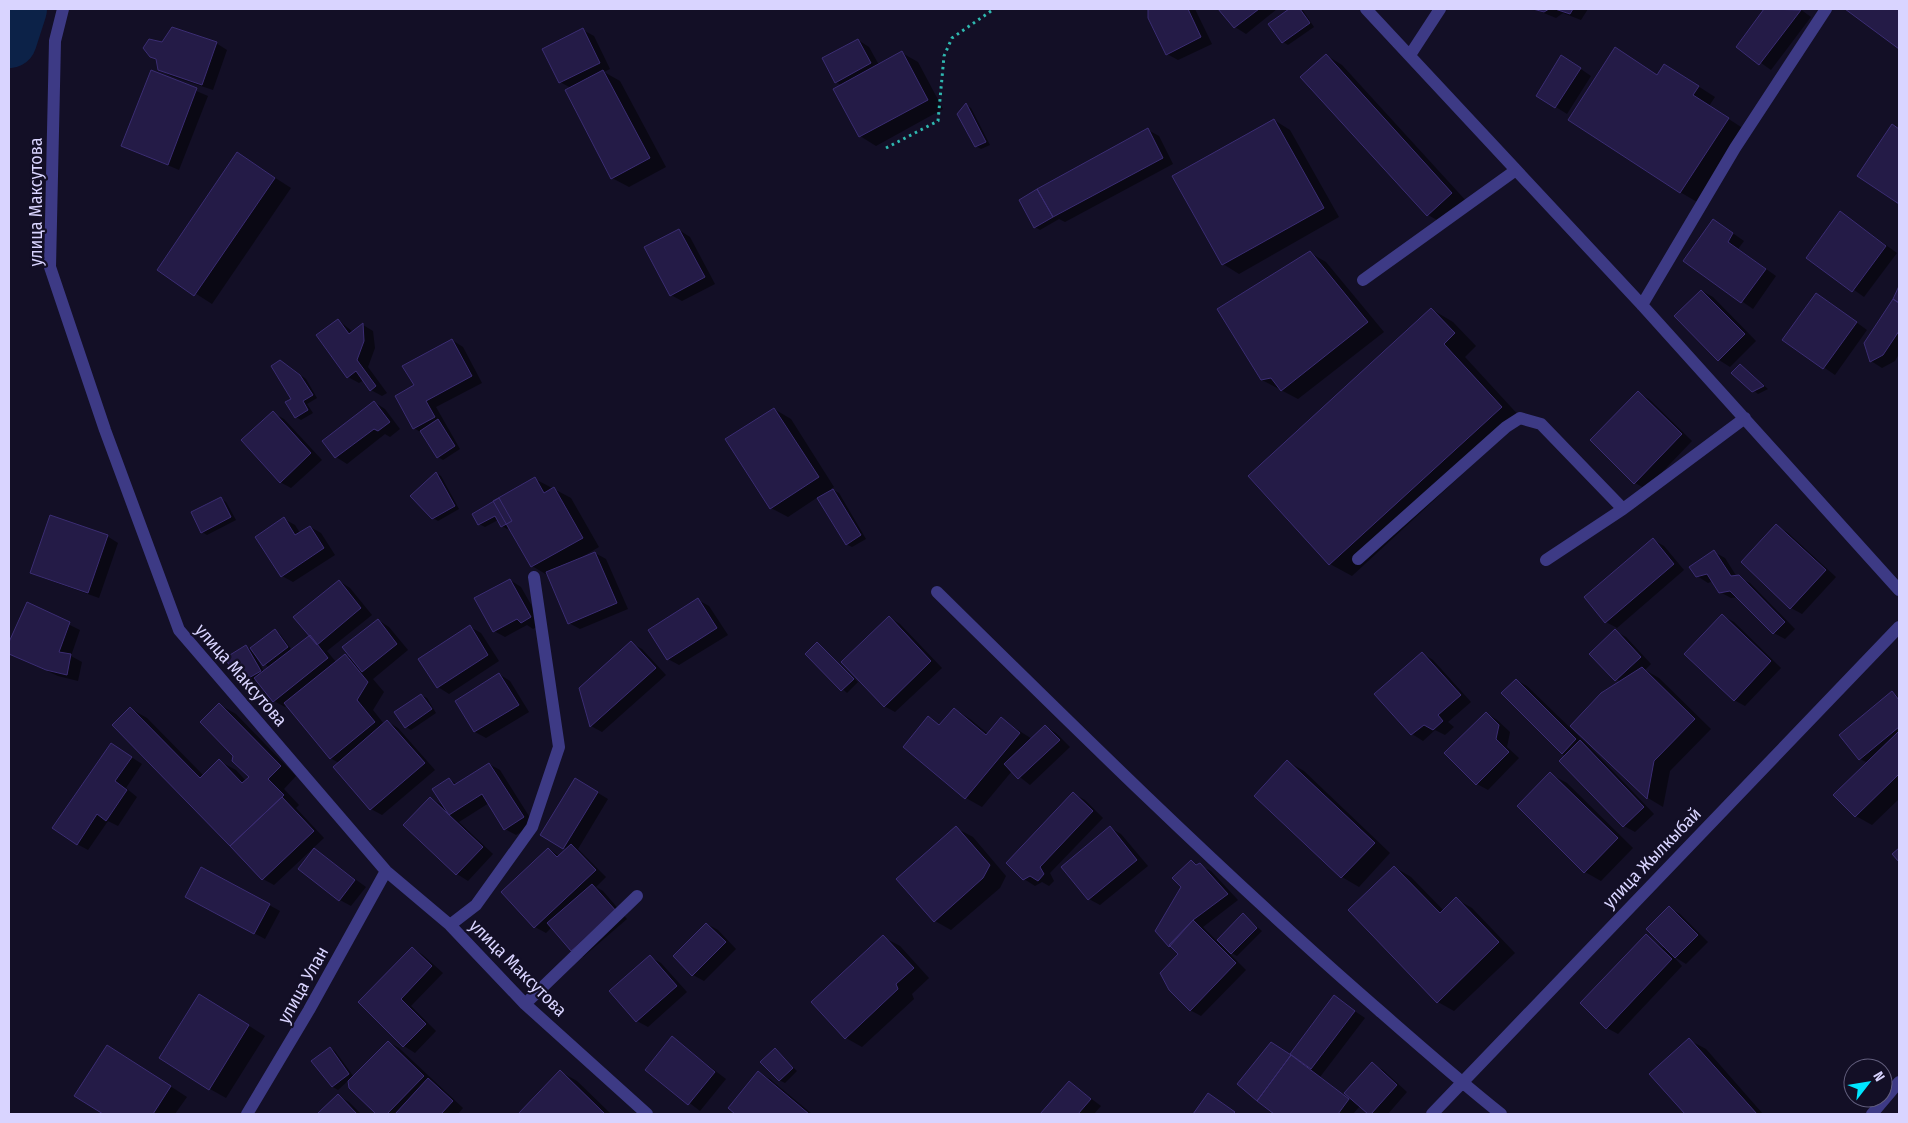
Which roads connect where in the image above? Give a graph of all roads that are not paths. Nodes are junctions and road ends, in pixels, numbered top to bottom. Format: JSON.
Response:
{"nodes":[{"id":1,"x":63,"y":9,"type":"edge"},
{"id":2,"x":1366,"y":9,"type":"edge"},
{"id":3,"x":1440,"y":9,"type":"edge"},
{"id":4,"x":1826,"y":9,"type":"edge"},
{"id":5,"x":1410,"y":55,"type":"junction"},
{"id":6,"x":1516,"y":170,"type":"junction"},
{"id":7,"x":1362,"y":280,"type":"dead end"},
{"id":8,"x":1642,"y":305,"type":"junction"},
{"id":9,"x":1745,"y":418,"type":"junction"},
{"id":10,"x":1623,"y":509,"type":"junction"},
{"id":11,"x":1358,"y":559,"type":"dead end"},
{"id":12,"x":1546,"y":560,"type":"dead end"},
{"id":13,"x":534,"y":578,"type":"dead end"},
{"id":14,"x":1899,"y":590,"type":"edge"},
{"id":15,"x":937,"y":592,"type":"dead end"},
{"id":16,"x":1899,"y":627,"type":"edge"},
{"id":17,"x":386,"y":871,"type":"junction"},
{"id":18,"x":638,"y":896,"type":"dead end"},
{"id":19,"x":450,"y":925,"type":"junction"},
{"id":20,"x":525,"y":1004,"type":"junction"},
{"id":21,"x":1461,"y":1082,"type":"junction"},
{"id":22,"x":1899,"y":1082,"type":"edge"},
{"id":23,"x":247,"y":1114,"type":"edge"},
{"id":24,"x":647,"y":1114,"type":"edge"},
{"id":25,"x":1432,"y":1114,"type":"edge"},
{"id":26,"x":1501,"y":1114,"type":"edge"},
{"id":27,"x":1872,"y":1114,"type":"edge"}],
"edges":[{"from":1,"to":17,"type":"street","name":"улица Максутова"},
{"from":2,"to":5,"type":"street"},
{"from":3,"to":5,"type":"street"},
{"from":4,"to":8,"type":"street"},
{"from":5,"to":6,"type":"street"},
{"from":6,"to":7,"type":"street"},
{"from":6,"to":8,"type":"street"},
{"from":8,"to":9,"type":"street"},
{"from":9,"to":10,"type":"street"},
{"from":9,"to":14,"type":"street"},
{"from":10,"to":11,"type":"street"},
{"from":10,"to":12,"type":"street"},
{"from":13,"to":19,"type":"street"},
{"from":15,"to":21,"type":"street"},
{"from":16,"to":21,"type":"street","name":"улица Жылкыбай"},
{"from":17,"to":19,"type":"street","name":"улица Максутова"},
{"from":17,"to":23,"type":"street","name":"улица Улан"},
{"from":18,"to":20,"type":"street"},
{"from":19,"to":20,"type":"street","name":"улица Максутова"},
{"from":20,"to":24,"type":"street","name":"улица Максутова"},
{"from":21,"to":25,"type":"street","name":"улица Жылкыбай"},
{"from":21,"to":26,"type":"street"},
{"from":22,"to":27,"type":"street"}]}
